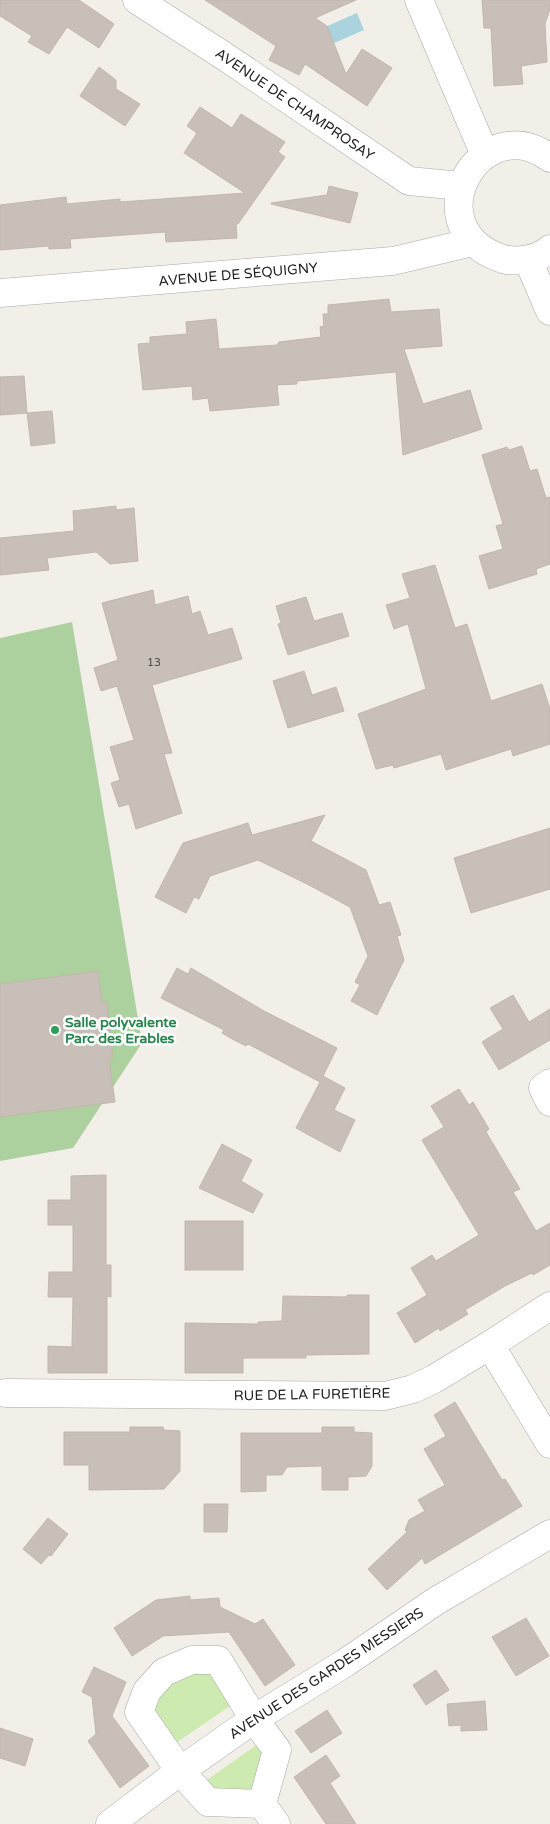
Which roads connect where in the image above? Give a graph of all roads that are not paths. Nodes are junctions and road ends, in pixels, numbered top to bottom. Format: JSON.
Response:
{"nodes":[{"id":1,"x":137,"y":0,"type":"edge"},
{"id":2,"x":419,"y":0,"type":"edge"},
{"id":3,"x":547,"y":150,"type":"edge"},
{"id":4,"x":485,"y":155,"type":"junction"},
{"id":5,"x":461,"y":186,"type":"junction"},
{"id":6,"x":473,"y":242,"type":"junction"},
{"id":7,"x":539,"y":254,"type":"edge"},
{"id":8,"x":0,"y":293,"type":"edge"},
{"id":9,"x":550,"y":311,"type":"edge"},
{"id":10,"x":550,"y":1083,"type":"edge"},
{"id":11,"x":550,"y":1102,"type":"edge"},
{"id":12,"x":550,"y":1306,"type":"edge"},
{"id":13,"x":490,"y":1345,"type":"junction"},
{"id":14,"x":6,"y":1393,"type":"dead end"},
{"id":15,"x":550,"y":1444,"type":"edge"},
{"id":16,"x":550,"y":1534,"type":"edge"},
{"id":17,"x":254,"y":1718,"type":"junction"},
{"id":18,"x":180,"y":1771,"type":"junction"},
{"id":19,"x":269,"y":1814,"type":"edge"},
{"id":20,"x":110,"y":1824,"type":"edge"}],
"edges":[{"from":1,"to":5,"type":"street","name":"AVENUE DE CHAMPROSAY"},
{"from":2,"to":4,"type":"street"},
{"from":3,"to":4,"type":"street"},
{"from":4,"to":5,"type":"street"},
{"from":5,"to":6,"type":"street"},
{"from":6,"to":7,"type":"street"},
{"from":6,"to":8,"type":"street","name":"AVENUE DE SÉQUIGNY"},
{"from":7,"to":9,"type":"street"},
{"from":10,"to":11,"type":"street"},
{"from":12,"to":13,"type":"street","name":"RUE DE LA FURETIÈRE"},
{"from":13,"to":14,"type":"street","name":"RUE DE LA FURETIÈRE"},
{"from":13,"to":15,"type":"street"},
{"from":16,"to":17,"type":"street","name":"AVENUE DES GARDES MESSIERS"},
{"from":17,"to":18,"type":"street","name":"AVENUE DES GARDES MESSIERS"},
{"from":17,"to":18,"type":"street"},
{"from":17,"to":19,"type":"street"},
{"from":18,"to":19,"type":"street"},
{"from":18,"to":20,"type":"street","name":"AVENUE DES GARDES MESSIERS"}]}
